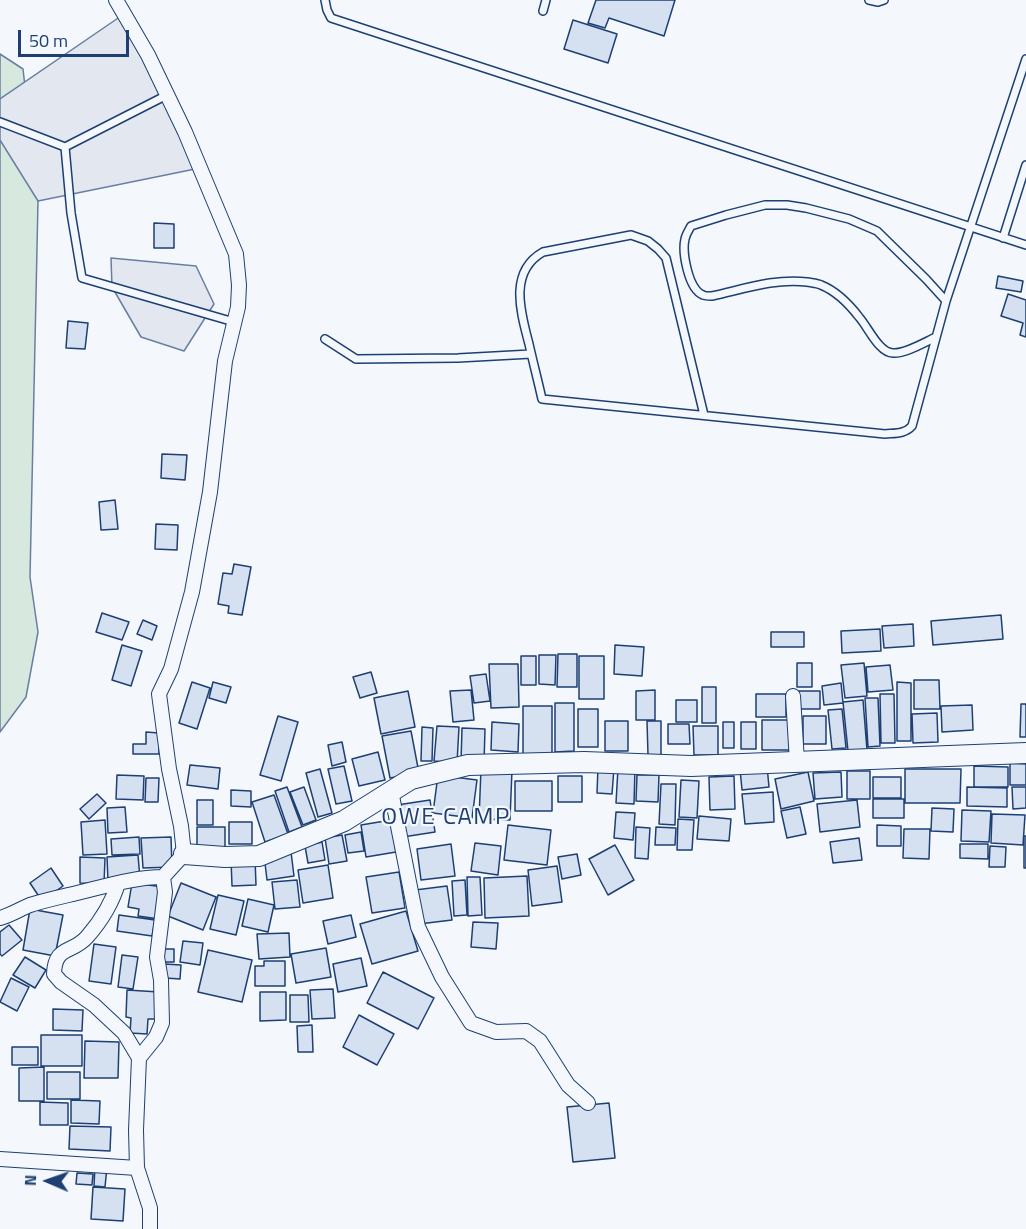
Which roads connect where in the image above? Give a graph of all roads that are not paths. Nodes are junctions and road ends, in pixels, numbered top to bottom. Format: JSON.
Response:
{"nodes":[{"id":1,"x":116,"y":0,"type":"edge"},
{"id":2,"x":325,"y":0,"type":"edge"},
{"id":3,"x":546,"y":0,"type":"edge"},
{"id":4,"x":869,"y":0,"type":"edge"},
{"id":5,"x":884,"y":0,"type":"edge"},
{"id":6,"x":543,"y":11,"type":"dead end"},
{"id":7,"x":1026,"y":59,"type":"edge"},
{"id":8,"x":1018,"y":86,"type":"junction"},
{"id":9,"x":1026,"y":88,"type":"edge"},
{"id":10,"x":167,"y":95,"type":"junction"},
{"id":11,"x":0,"y":122,"type":"edge"},
{"id":12,"x":65,"y":147,"type":"junction"},
{"id":13,"x":1026,"y":165,"type":"edge"},
{"id":14,"x":971,"y":227,"type":"junction"},
{"id":15,"x":1003,"y":238,"type":"junction"},
{"id":16,"x":1026,"y":245,"type":"edge"},
{"id":17,"x":946,"y":301,"type":"junction"},
{"id":18,"x":234,"y":322,"type":"junction"},
{"id":19,"x":936,"y":337,"type":"junction"},
{"id":20,"x":325,"y":339,"type":"dead end"},
{"id":21,"x":531,"y":354,"type":"junction"},
{"id":22,"x":704,"y":416,"type":"junction"},
{"id":23,"x":793,"y":696,"type":"dead end"},
{"id":24,"x":1026,"y":753,"type":"edge"},
{"id":25,"x":797,"y":762,"type":"junction"},
{"id":26,"x":391,"y":791,"type":"junction"},
{"id":27,"x":184,"y":854,"type":"junction"},
{"id":28,"x":163,"y":877,"type":"junction"},
{"id":29,"x":118,"y":883,"type":"junction"},
{"id":30,"x":0,"y":918,"type":"edge"},
{"id":31,"x":143,"y":1054,"type":"junction"},
{"id":32,"x":588,"y":1103,"type":"dead end"},
{"id":33,"x":0,"y":1159,"type":"edge"},
{"id":34,"x":137,"y":1168,"type":"junction"},
{"id":35,"x":150,"y":1229,"type":"edge"}],
"edges":[{"from":1,"to":10,"type":"street"},
{"from":2,"to":14,"type":"lane"},
{"from":3,"to":6,"type":"lane"},
{"from":4,"to":5,"type":"lane"},
{"from":7,"to":8,"type":"lane"},
{"from":8,"to":9,"type":"lane"},
{"from":8,"to":14,"type":"lane"},
{"from":10,"to":12,"type":"lane"},
{"from":10,"to":18,"type":"street"},
{"from":11,"to":12,"type":"lane"},
{"from":12,"to":18,"type":"lane"},
{"from":13,"to":15,"type":"lane"},
{"from":14,"to":15,"type":"lane"},
{"from":14,"to":17,"type":"lane"},
{"from":15,"to":16,"type":"lane"},
{"from":17,"to":19,"type":"lane"},
{"from":17,"to":19,"type":"lane"},
{"from":18,"to":27,"type":"street"},
{"from":19,"to":22,"type":"lane"},
{"from":20,"to":21,"type":"lane"},
{"from":21,"to":22,"type":"lane"},
{"from":21,"to":22,"type":"lane"},
{"from":23,"to":25,"type":"street"},
{"from":24,"to":25,"type":"street"},
{"from":25,"to":26,"type":"street"},
{"from":26,"to":27,"type":"street"},
{"from":26,"to":32,"type":"street"},
{"from":27,"to":28,"type":"street"},
{"from":28,"to":29,"type":"street"},
{"from":28,"to":31,"type":"street"},
{"from":29,"to":30,"type":"street"},
{"from":29,"to":31,"type":"street"},
{"from":31,"to":34,"type":"street"},
{"from":33,"to":34,"type":"street"},
{"from":34,"to":35,"type":"street"}]}
